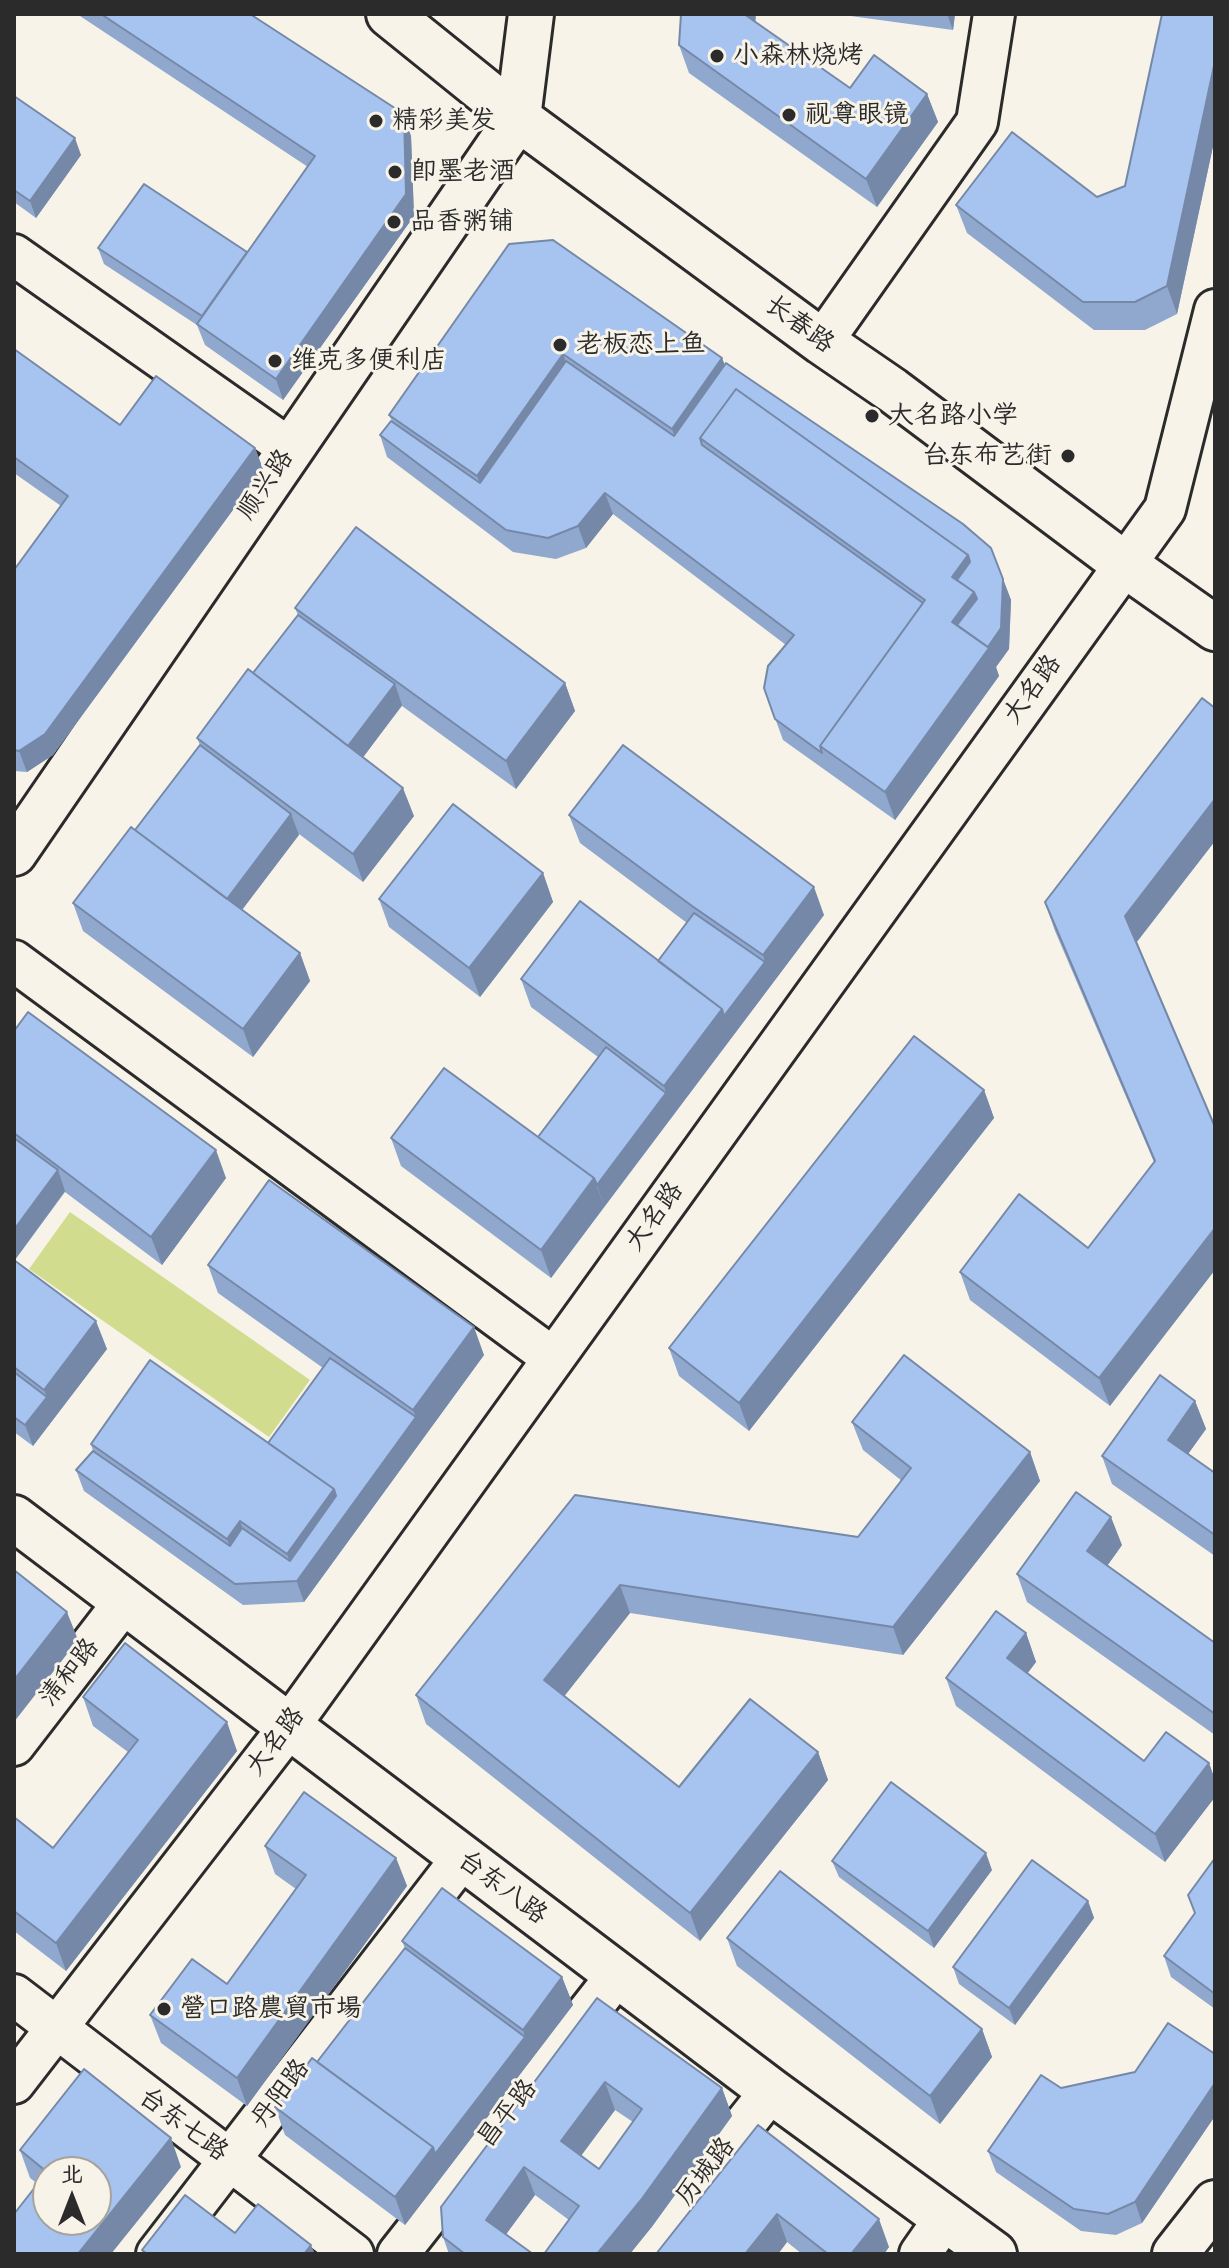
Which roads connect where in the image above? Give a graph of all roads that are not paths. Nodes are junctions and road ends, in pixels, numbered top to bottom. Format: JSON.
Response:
{"nodes":[{"id":1,"x":389,"y":14,"type":"edge"},
{"id":2,"x":531,"y":14,"type":"edge"},
{"id":3,"x":994,"y":14,"type":"edge"},
{"id":4,"x":518,"y":118,"type":"junction"},
{"id":5,"x":14,"y":255,"type":"edge"},
{"id":6,"x":1215,"y":310,"type":"edge"},
{"id":7,"x":822,"y":342,"type":"junction"},
{"id":8,"x":290,"y":449,"type":"junction"},
{"id":9,"x":1124,"y":564,"type":"junction"},
{"id":10,"x":1215,"y":628,"type":"edge"},
{"id":11,"x":14,"y":853,"type":"edge"},
{"id":12,"x":14,"y":961,"type":"edge"},
{"id":13,"x":553,"y":1358,"type":"junction"},
{"id":14,"x":14,"y":1518,"type":"edge"},
{"id":15,"x":14,"y":1537,"type":"edge"},
{"id":16,"x":121,"y":1607,"type":"junction"},
{"id":17,"x":284,"y":1733,"type":"junction"},
{"id":18,"x":14,"y":1745,"type":"edge"},
{"id":19,"x":457,"y":1864,"type":"junction"},
{"id":20,"x":613,"y":1980,"type":"junction"},
{"id":21,"x":14,"y":1995,"type":"edge"},
{"id":22,"x":55,"y":2029,"type":"junction"},
{"id":23,"x":14,"y":2083,"type":"edge"},
{"id":24,"x":765,"y":2098,"type":"junction"},
{"id":25,"x":230,"y":2161,"type":"junction"},
{"id":26,"x":1215,"y":2203,"type":"edge"},
{"id":27,"x":941,"y":2240,"type":"edge"},
{"id":28,"x":157,"y":2254,"type":"edge"},
{"id":29,"x":353,"y":2254,"type":"edge"},
{"id":30,"x":398,"y":2254,"type":"edge"},
{"id":31,"x":641,"y":2254,"type":"edge"},
{"id":32,"x":994,"y":2254,"type":"edge"},
{"id":33,"x":1175,"y":2254,"type":"edge"}],
"edges":[{"from":1,"to":4,"type":"street","name":"长春路"},
{"from":2,"to":4,"type":"street"},
{"from":3,"to":7,"type":"street"},
{"from":4,"to":7,"type":"street","name":"长春路"},
{"from":4,"to":8,"type":"street","name":"顺兴路"},
{"from":5,"to":8,"type":"street"},
{"from":6,"to":9,"type":"street","name":"大名路"},
{"from":7,"to":9,"type":"street","name":"长春路"},
{"from":8,"to":11,"type":"street","name":"顺兴路"},
{"from":9,"to":10,"type":"street","name":"长春路"},
{"from":9,"to":13,"type":"street","name":"大名路"},
{"from":12,"to":13,"type":"street"},
{"from":13,"to":17,"type":"street","name":"大名路"},
{"from":14,"to":16,"type":"street","name":"台东八路"},
{"from":15,"to":16,"type":"street","name":"台东八路"},
{"from":16,"to":17,"type":"street","name":"台东八路"},
{"from":16,"to":18,"type":"street","name":"清和路"},
{"from":17,"to":19,"type":"street","name":"台东八路"},
{"from":17,"to":22,"type":"street","name":"大名路"},
{"from":19,"to":20,"type":"street","name":"台东八路"},
{"from":19,"to":25,"type":"street","name":"丹阳路"},
{"from":20,"to":24,"type":"street","name":"台东八路"},
{"from":20,"to":30,"type":"street","name":"昌平路"},
{"from":21,"to":22,"type":"street","name":"台东七路"},
{"from":22,"to":23,"type":"street","name":"大名路"},
{"from":22,"to":25,"type":"street","name":"台东七路"},
{"from":24,"to":27,"type":"street","name":"台东八路"},
{"from":24,"to":31,"type":"street","name":"历城路"},
{"from":25,"to":28,"type":"street","name":"丹阳路"},
{"from":25,"to":29,"type":"street","name":"台东七路"},
{"from":26,"to":33,"type":"street"},
{"from":27,"to":32,"type":"street","name":"台东八路"}]}
